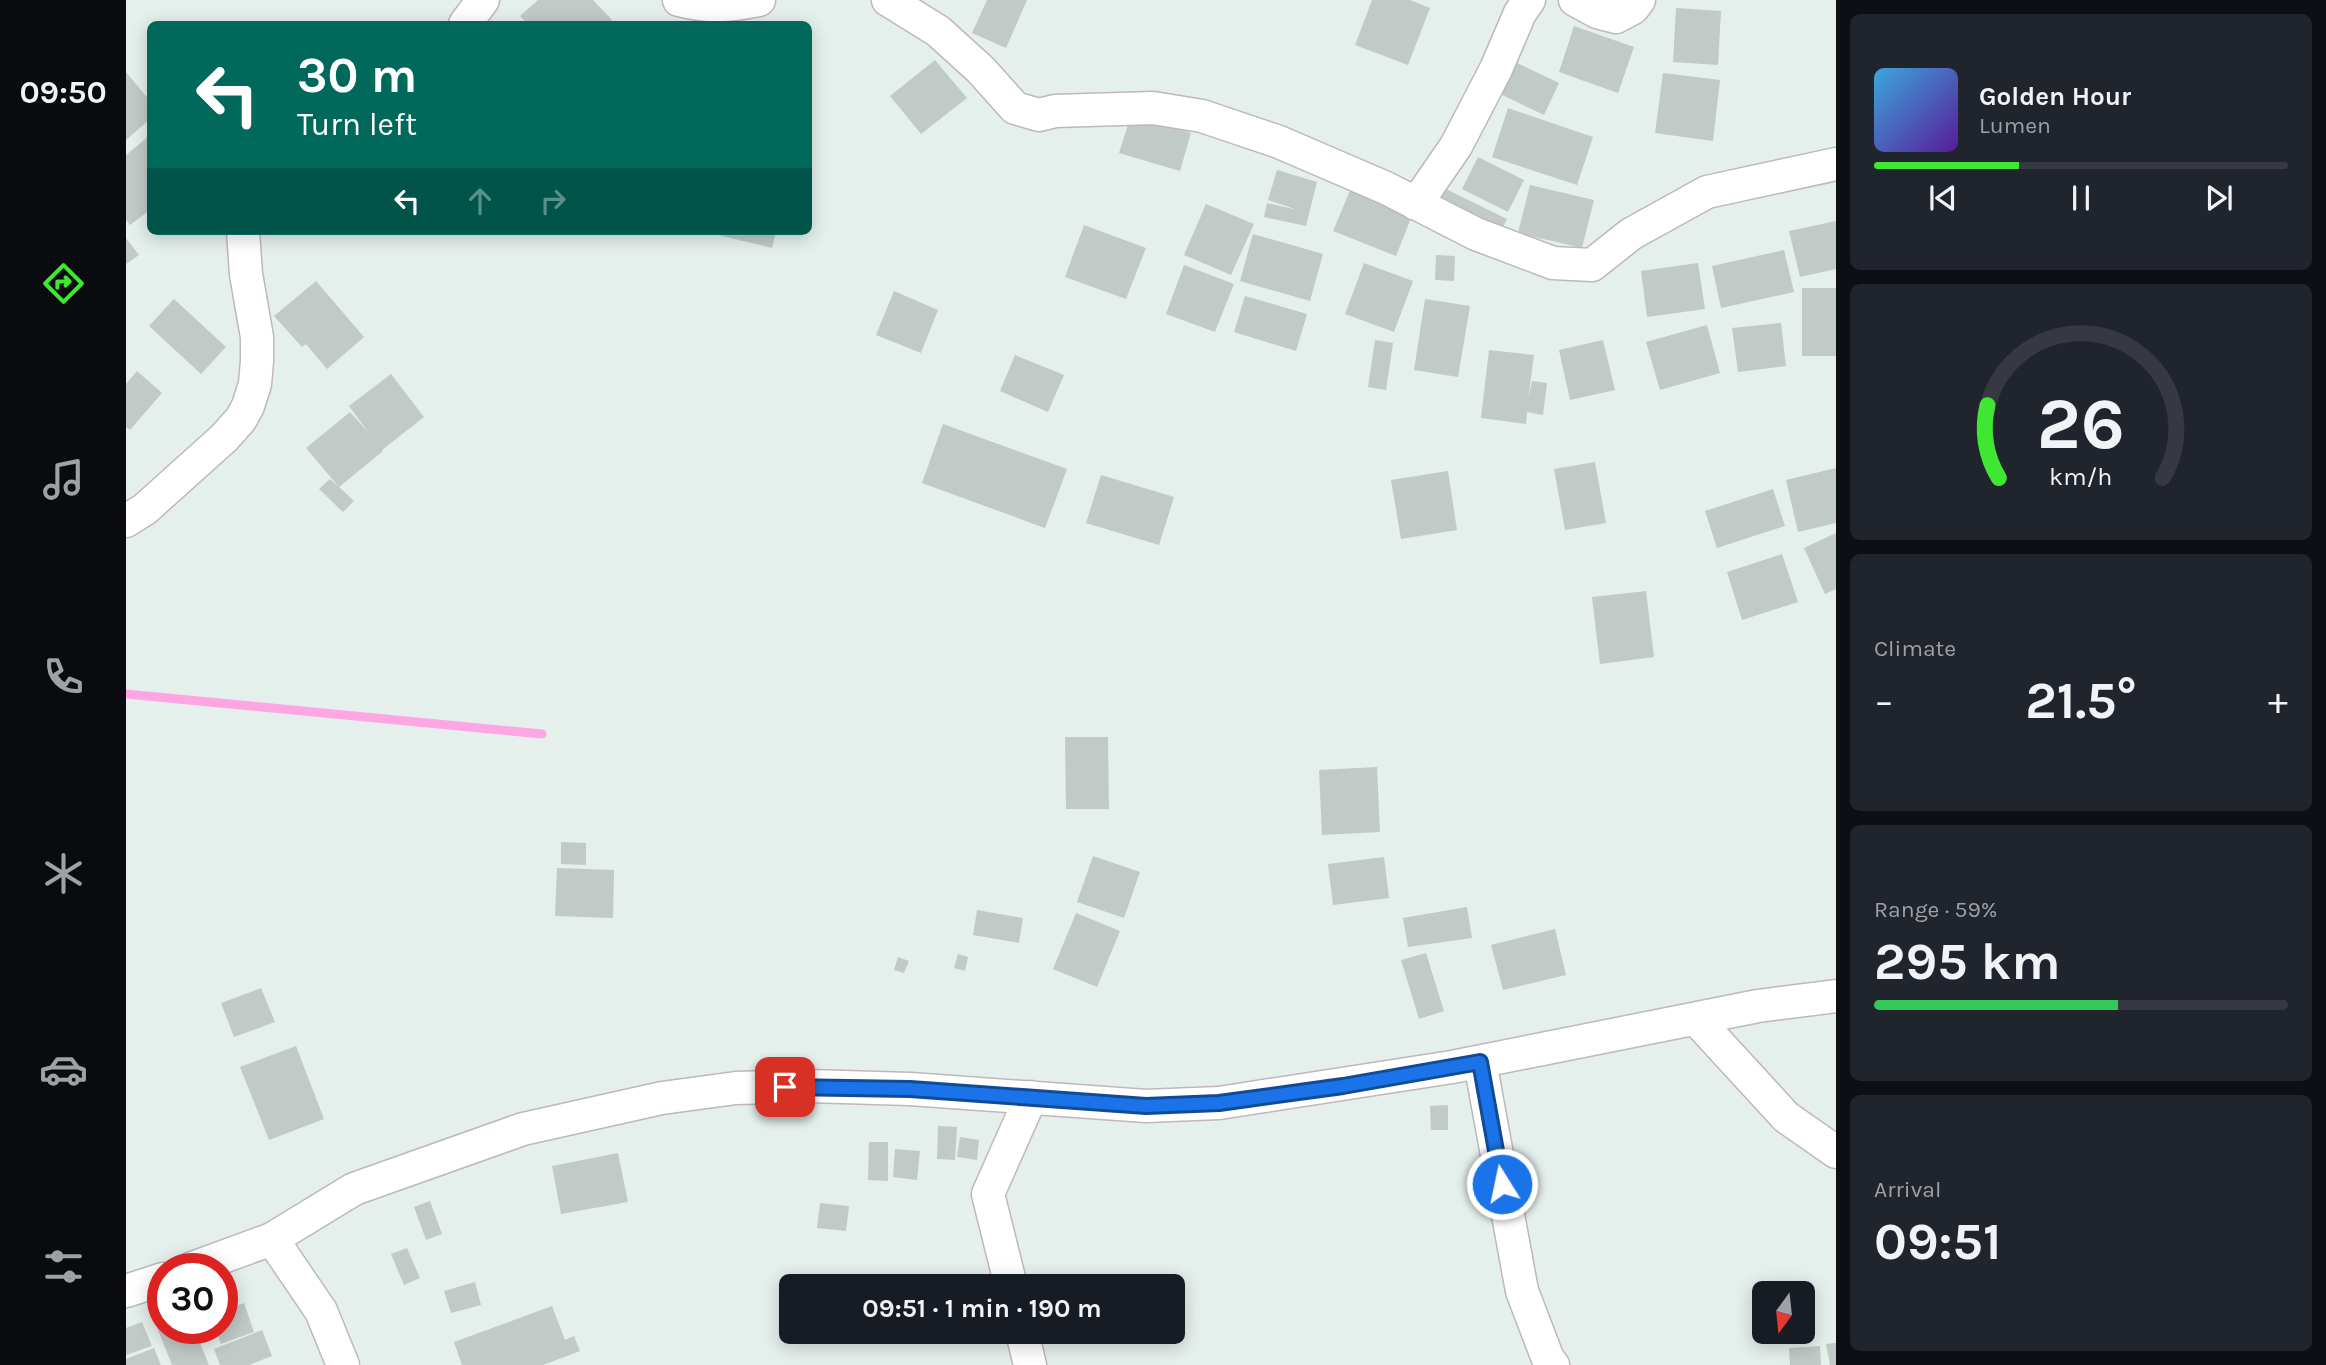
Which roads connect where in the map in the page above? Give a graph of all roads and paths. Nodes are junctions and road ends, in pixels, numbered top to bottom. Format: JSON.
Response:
{"nodes":[{"id":1,"x":483,"y":0,"type":"edge"},
{"id":2,"x":678,"y":0,"type":"edge"},
{"id":3,"x":759,"y":0,"type":"edge"},
{"id":4,"x":888,"y":0,"type":"edge"},
{"id":5,"x":1529,"y":0,"type":"edge"},
{"id":6,"x":1575,"y":0,"type":"edge"},
{"id":7,"x":1639,"y":0,"type":"edge"},
{"id":8,"x":467,"y":21,"type":"edge"},
{"id":9,"x":1836,"y":164,"type":"edge"},
{"id":10,"x":1416,"y":204,"type":"junction"},
{"id":11,"x":243,"y":235,"type":"edge"},
{"id":12,"x":126,"y":521,"type":"edge"},
{"id":13,"x":1836,"y":996,"type":"edge"},
{"id":14,"x":1696,"y":1018,"type":"junction"},
{"id":15,"x":1480,"y":1062,"type":"junction"},
{"id":16,"x":1031,"y":1097,"type":"junction"},
{"id":17,"x":1836,"y":1153,"type":"edge"},
{"id":18,"x":272,"y":1239,"type":"junction"},
{"id":19,"x":234,"y":1253,"type":"edge"},
{"id":20,"x":1008,"y":1274,"type":"edge"},
{"id":21,"x":147,"y":1284,"type":"edge"},
{"id":22,"x":126,"y":1291,"type":"edge"},
{"id":23,"x":1025,"y":1344,"type":"edge"},
{"id":24,"x":343,"y":1365,"type":"edge"},
{"id":25,"x":1030,"y":1365,"type":"edge"},
{"id":26,"x":1553,"y":1365,"type":"edge"}],
"edges":[{"from":1,"to":8,"type":"street"},
{"from":2,"to":3,"type":"street"},
{"from":4,"to":10,"type":"street"},
{"from":5,"to":10,"type":"street"},
{"from":6,"to":7,"type":"street"},
{"from":9,"to":10,"type":"street"},
{"from":11,"to":12,"type":"street"},
{"from":13,"to":14,"type":"street"},
{"from":14,"to":15,"type":"street"},
{"from":14,"to":17,"type":"street"},
{"from":15,"to":16,"type":"street"},
{"from":15,"to":26,"type":"street"},
{"from":16,"to":18,"type":"street"},
{"from":16,"to":20,"type":"street"},
{"from":18,"to":19,"type":"street"},
{"from":18,"to":24,"type":"street"},
{"from":21,"to":22,"type":"street"},
{"from":23,"to":25,"type":"street"}]}
